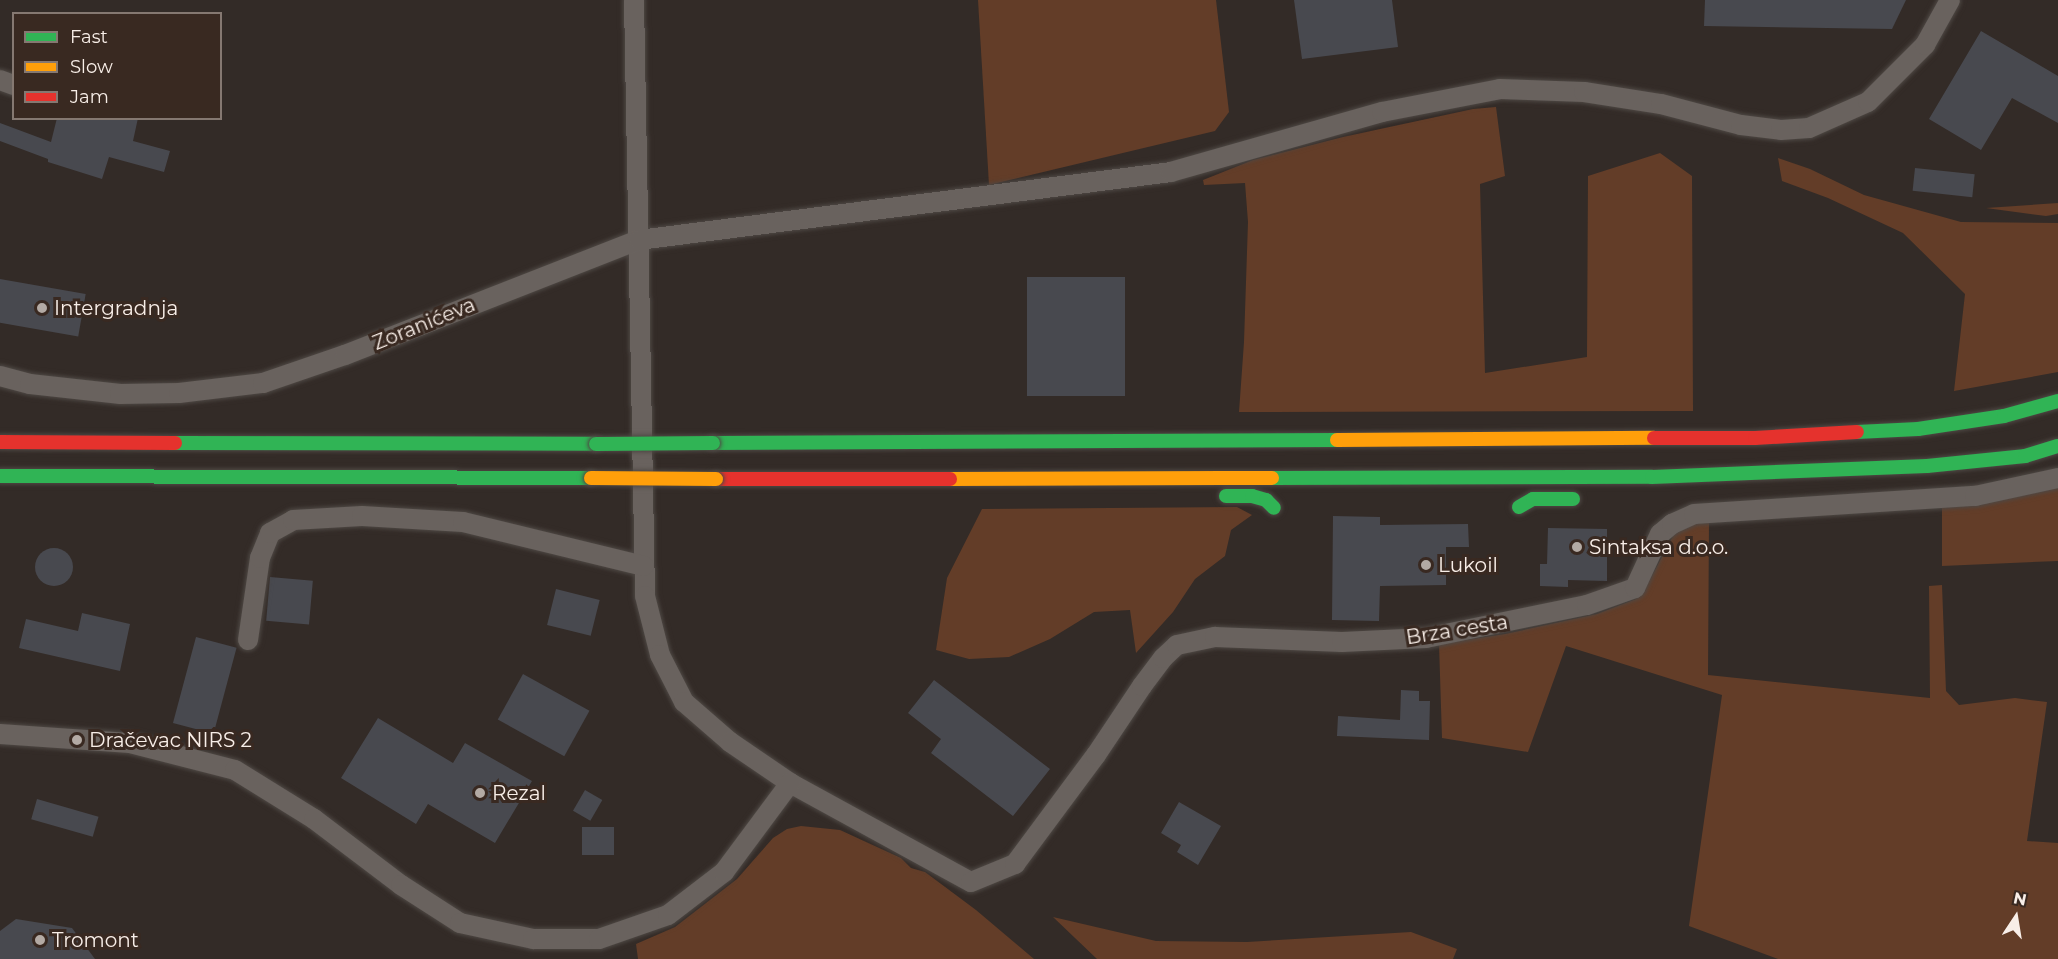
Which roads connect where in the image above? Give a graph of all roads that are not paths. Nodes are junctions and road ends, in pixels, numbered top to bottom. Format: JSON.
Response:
{"nodes":[{"id":1,"x":634,"y":0,"type":"edge"},
{"id":2,"x":1950,"y":0,"type":"edge"},
{"id":3,"x":639,"y":240,"type":"junction"},
{"id":4,"x":0,"y":376,"type":"edge"},
{"id":5,"x":2058,"y":401,"type":"edge"},
{"id":6,"x":0,"y":442,"type":"edge"},
{"id":7,"x":2058,"y":446,"type":"edge"},
{"id":8,"x":0,"y":476,"type":"edge"},
{"id":9,"x":1652,"y":477,"type":"junction"},
{"id":10,"x":2058,"y":478,"type":"edge"},
{"id":11,"x":1181,"y":479,"type":"junction"},
{"id":12,"x":1628,"y":493,"type":"dead end"},
{"id":13,"x":1588,"y":498,"type":"dead end"},
{"id":14,"x":1519,"y":507,"type":"dead end"},
{"id":15,"x":1274,"y":508,"type":"dead end"},
{"id":16,"x":644,"y":566,"type":"junction"},
{"id":17,"x":248,"y":640,"type":"dead end"},
{"id":18,"x":0,"y":734,"type":"edge"},
{"id":19,"x":790,"y":783,"type":"junction"}],
"edges":[{"from":1,"to":3,"type":"street"},
{"from":2,"to":3,"type":"street","name":"Zoranićeva"},
{"from":3,"to":4,"type":"street","name":"Zoranićeva"},
{"from":3,"to":16,"type":"street"},
{"from":5,"to":6,"type":"highway","bridge":true},
{"from":7,"to":9,"type":"highway"},
{"from":8,"to":11,"type":"highway","bridge":true},
{"from":9,"to":11,"type":"highway"},
{"from":9,"to":12,"type":"highway"},
{"from":10,"to":19,"type":"street","name":"Brza cesta"},
{"from":11,"to":15,"type":"highway"},
{"from":13,"to":14,"type":"highway"},
{"from":16,"to":17,"type":"street"},
{"from":16,"to":19,"type":"street"},
{"from":18,"to":19,"type":"street"}]}
